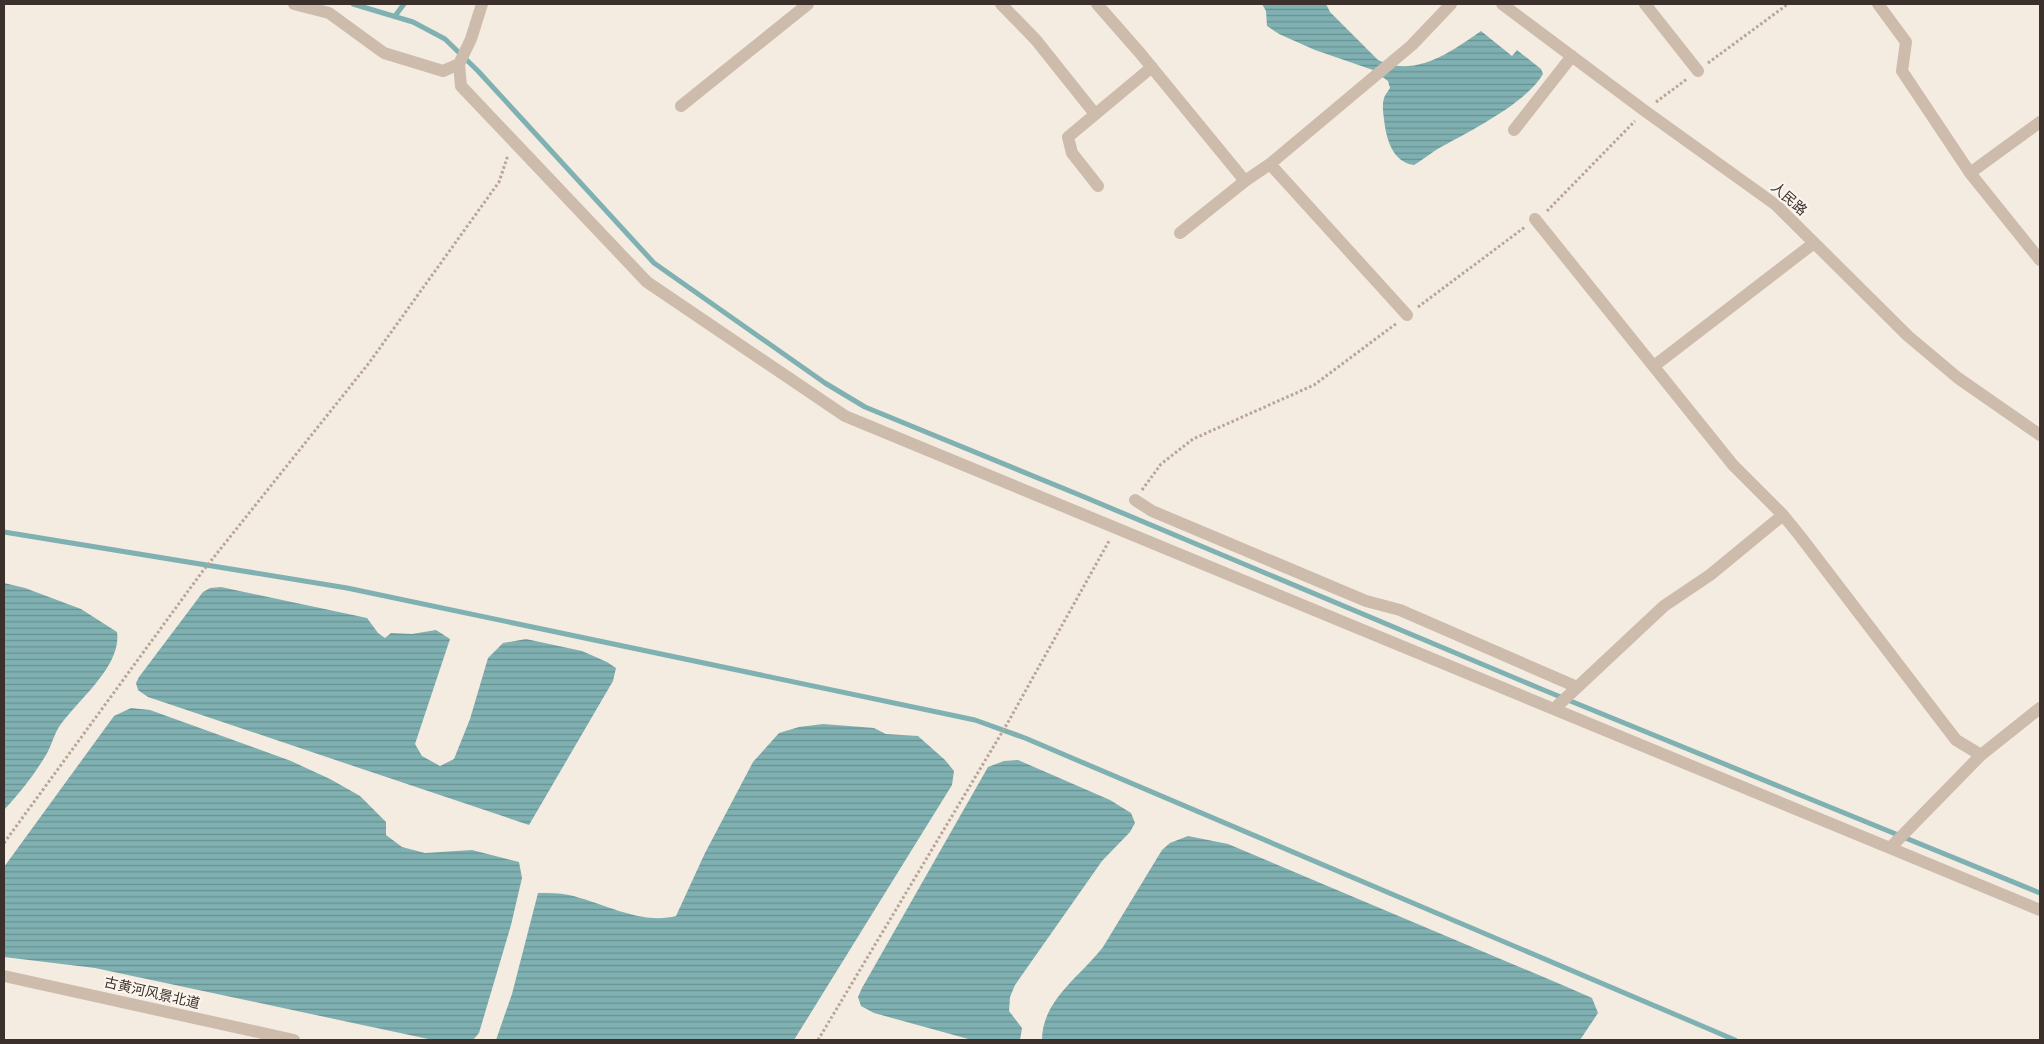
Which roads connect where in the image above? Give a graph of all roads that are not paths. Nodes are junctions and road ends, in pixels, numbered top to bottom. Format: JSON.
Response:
{"nodes":[{"id":1,"x":294,"y":4,"type":"edge"},
{"id":2,"x":482,"y":4,"type":"edge"},
{"id":3,"x":808,"y":4,"type":"edge"},
{"id":4,"x":1001,"y":4,"type":"edge"},
{"id":5,"x":1097,"y":4,"type":"edge"},
{"id":6,"x":1451,"y":4,"type":"edge"},
{"id":7,"x":1502,"y":4,"type":"edge"},
{"id":8,"x":1645,"y":4,"type":"edge"},
{"id":9,"x":1878,"y":4,"type":"edge"},
{"id":10,"x":1572,"y":56,"type":"junction"},
{"id":11,"x":459,"y":64,"type":"junction"},
{"id":12,"x":1152,"y":67,"type":"junction"},
{"id":13,"x":1698,"y":71,"type":"road end"},
{"id":14,"x":681,"y":106,"type":"dead end"},
{"id":15,"x":1095,"y":114,"type":"junction"},
{"id":16,"x":2040,"y":122,"type":"edge"},
{"id":17,"x":1514,"y":130,"type":"dead end"},
{"id":18,"x":1270,"y":164,"type":"junction"},
{"id":19,"x":1970,"y":173,"type":"junction"},
{"id":20,"x":1245,"y":181,"type":"junction"},
{"id":21,"x":1098,"y":186,"type":"dead end"},
{"id":22,"x":1535,"y":220,"type":"road end"},
{"id":23,"x":1180,"y":233,"type":"dead end"},
{"id":24,"x":1814,"y":243,"type":"junction"},
{"id":25,"x":2040,"y":260,"type":"edge"},
{"id":26,"x":1407,"y":315,"type":"road end"},
{"id":27,"x":1654,"y":366,"type":"junction"},
{"id":28,"x":2040,"y":435,"type":"edge"},
{"id":29,"x":1135,"y":500,"type":"road end"},
{"id":30,"x":1783,"y":515,"type":"junction"},
{"id":31,"x":1574,"y":690,"type":"junction"},
{"id":32,"x":1556,"y":707,"type":"junction"},
{"id":33,"x":2040,"y":708,"type":"edge"},
{"id":34,"x":1981,"y":755,"type":"junction"},
{"id":35,"x":1892,"y":845,"type":"junction"},
{"id":36,"x":2040,"y":910,"type":"edge"},
{"id":37,"x":4,"y":976,"type":"edge"},
{"id":38,"x":294,"y":1040,"type":"edge"}],
"edges":[{"from":1,"to":11,"type":"street"},
{"from":2,"to":11,"type":"street"},
{"from":3,"to":14,"type":"street"},
{"from":4,"to":15,"type":"street"},
{"from":5,"to":12,"type":"street"},
{"from":6,"to":18,"type":"street"},
{"from":7,"to":10,"type":"street","name":"人民路"},
{"from":8,"to":13,"type":"street"},
{"from":9,"to":19,"type":"street"},
{"from":10,"to":17,"type":"street"},
{"from":10,"to":24,"type":"street","name":"人民路"},
{"from":11,"to":32,"type":"street"},
{"from":12,"to":15,"type":"street"},
{"from":12,"to":20,"type":"street"},
{"from":15,"to":21,"type":"street"},
{"from":16,"to":19,"type":"street"},
{"from":18,"to":20,"type":"street"},
{"from":18,"to":26,"type":"street"},
{"from":19,"to":25,"type":"street"},
{"from":20,"to":23,"type":"street"},
{"from":22,"to":27,"type":"street"},
{"from":24,"to":27,"type":"street"},
{"from":24,"to":28,"type":"street","name":"人民路"},
{"from":27,"to":30,"type":"street"},
{"from":29,"to":31,"type":"street"},
{"from":30,"to":31,"type":"street"},
{"from":30,"to":34,"type":"street"},
{"from":31,"to":32,"type":"street"},
{"from":32,"to":35,"type":"street"},
{"from":33,"to":34,"type":"street"},
{"from":34,"to":35,"type":"street"},
{"from":35,"to":36,"type":"street"},
{"from":37,"to":38,"type":"street","name":"古黄河风景北道"}]}
